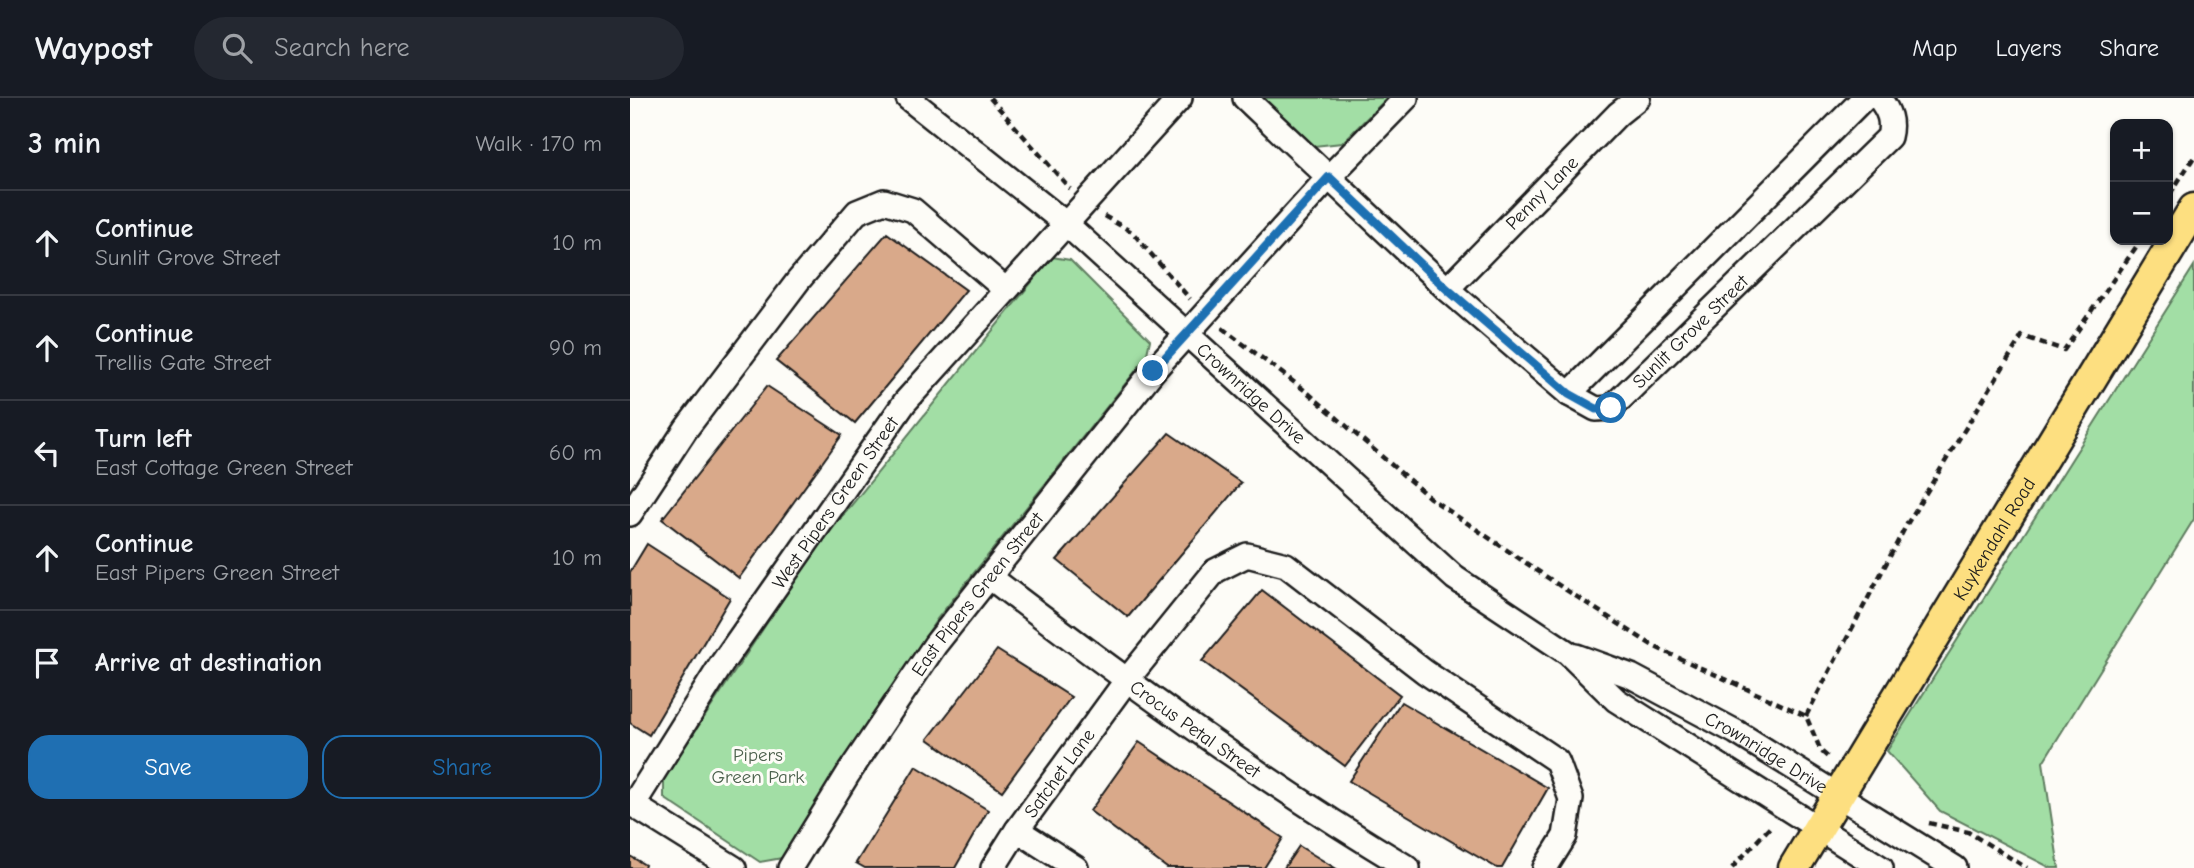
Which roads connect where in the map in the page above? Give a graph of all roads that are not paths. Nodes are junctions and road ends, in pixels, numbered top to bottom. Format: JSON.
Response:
{"nodes":[{"id":1,"x":908,"y":98,"type":"edge"},
{"id":2,"x":1180,"y":98,"type":"edge"},
{"id":3,"x":1245,"y":98,"type":"edge"},
{"id":4,"x":1406,"y":98,"type":"edge"},
{"id":5,"x":1638,"y":98,"type":"edge"},
{"id":6,"x":1864,"y":98,"type":"edge"},
{"id":7,"x":1879,"y":98,"type":"edge"},
{"id":8,"x":1329,"y":177,"type":"junction"},
{"id":9,"x":2194,"y":209,"type":"edge"},
{"id":10,"x":1065,"y":223,"type":"junction"},
{"id":11,"x":1447,"y":289,"type":"junction"},
{"id":12,"x":1006,"y":290,"type":"junction"},
{"id":13,"x":1187,"y":335,"type":"junction"},
{"id":14,"x":1569,"y":394,"type":"junction"},
{"id":15,"x":630,"y":513,"type":"edge"},
{"id":16,"x":991,"y":578,"type":"junction"},
{"id":17,"x":1568,"y":653,"type":"junction"},
{"id":18,"x":1126,"y":681,"type":"junction"},
{"id":19,"x":1844,"y":786,"type":"junction"},
{"id":20,"x":631,"y":804,"type":"edge"},
{"id":21,"x":1818,"y":829,"type":"junction"},
{"id":22,"x":1017,"y":830,"type":"junction"},
{"id":23,"x":734,"y":868,"type":"edge"},
{"id":24,"x":790,"y":868,"type":"edge"},
{"id":25,"x":993,"y":868,"type":"edge"},
{"id":26,"x":1076,"y":868,"type":"edge"},
{"id":27,"x":1408,"y":868,"type":"edge"},
{"id":28,"x":1545,"y":868,"type":"edge"},
{"id":29,"x":1794,"y":868,"type":"edge"},
{"id":30,"x":1881,"y":868,"type":"edge"},
{"id":31,"x":1955,"y":868,"type":"edge"}],
"edges":[{"from":1,"to":10,"type":"street","name":"Crownridge Drive"},
{"from":2,"to":10,"type":"street","name":"West Pipers Green Street"},
{"from":3,"to":8,"type":"street"},
{"from":4,"to":8,"type":"street","name":"East Pipers Green Street"},
{"from":5,"to":11,"type":"street","name":"Penny Lane"},
{"from":6,"to":14,"type":"street","name":"Sunlit Grove Street"},
{"from":7,"to":14,"type":"street","name":"Sunlit Grove Street"},
{"from":8,"to":11,"type":"street"},
{"from":8,"to":13,"type":"street","name":"East Pipers Green Street"},
{"from":9,"to":19,"type":"main road","name":"Kuykendahl Road"},
{"from":10,"to":12,"type":"street","name":"West Pipers Green Street"},
{"from":10,"to":13,"type":"street","name":"Crownridge Drive"},
{"from":11,"to":14,"type":"street"},
{"from":12,"to":15,"type":"street"},
{"from":12,"to":20,"type":"street","name":"West Pipers Green Street"},
{"from":13,"to":16,"type":"street","name":"East Pipers Green Street"},
{"from":13,"to":17,"type":"street","name":"Crownridge Drive"},
{"from":16,"to":18,"type":"street","name":"Crocus Petal Street"},
{"from":16,"to":24,"type":"street","name":"East Pipers Green Street"},
{"from":17,"to":19,"type":"street","name":"Crownridge Drive"},
{"from":17,"to":21,"type":"street","name":"Crownridge Drive"},
{"from":18,"to":22,"type":"street","name":"Satchet Lane"},
{"from":18,"to":27,"type":"street","name":"Crocus Petal Street"},
{"from":18,"to":28,"type":"street","name":"Satchet Lane"},
{"from":19,"to":21,"type":"main road","name":"Kuykendahl Road"},
{"from":19,"to":31,"type":"street","name":"Crownridge Drive"},
{"from":20,"to":23,"type":"street"},
{"from":21,"to":29,"type":"main road","name":"Kuykendahl Road"},
{"from":21,"to":30,"type":"street","name":"Crownridge Drive"},
{"from":22,"to":25,"type":"street","name":"Satchet Lane"},
{"from":22,"to":26,"type":"street"}]}
